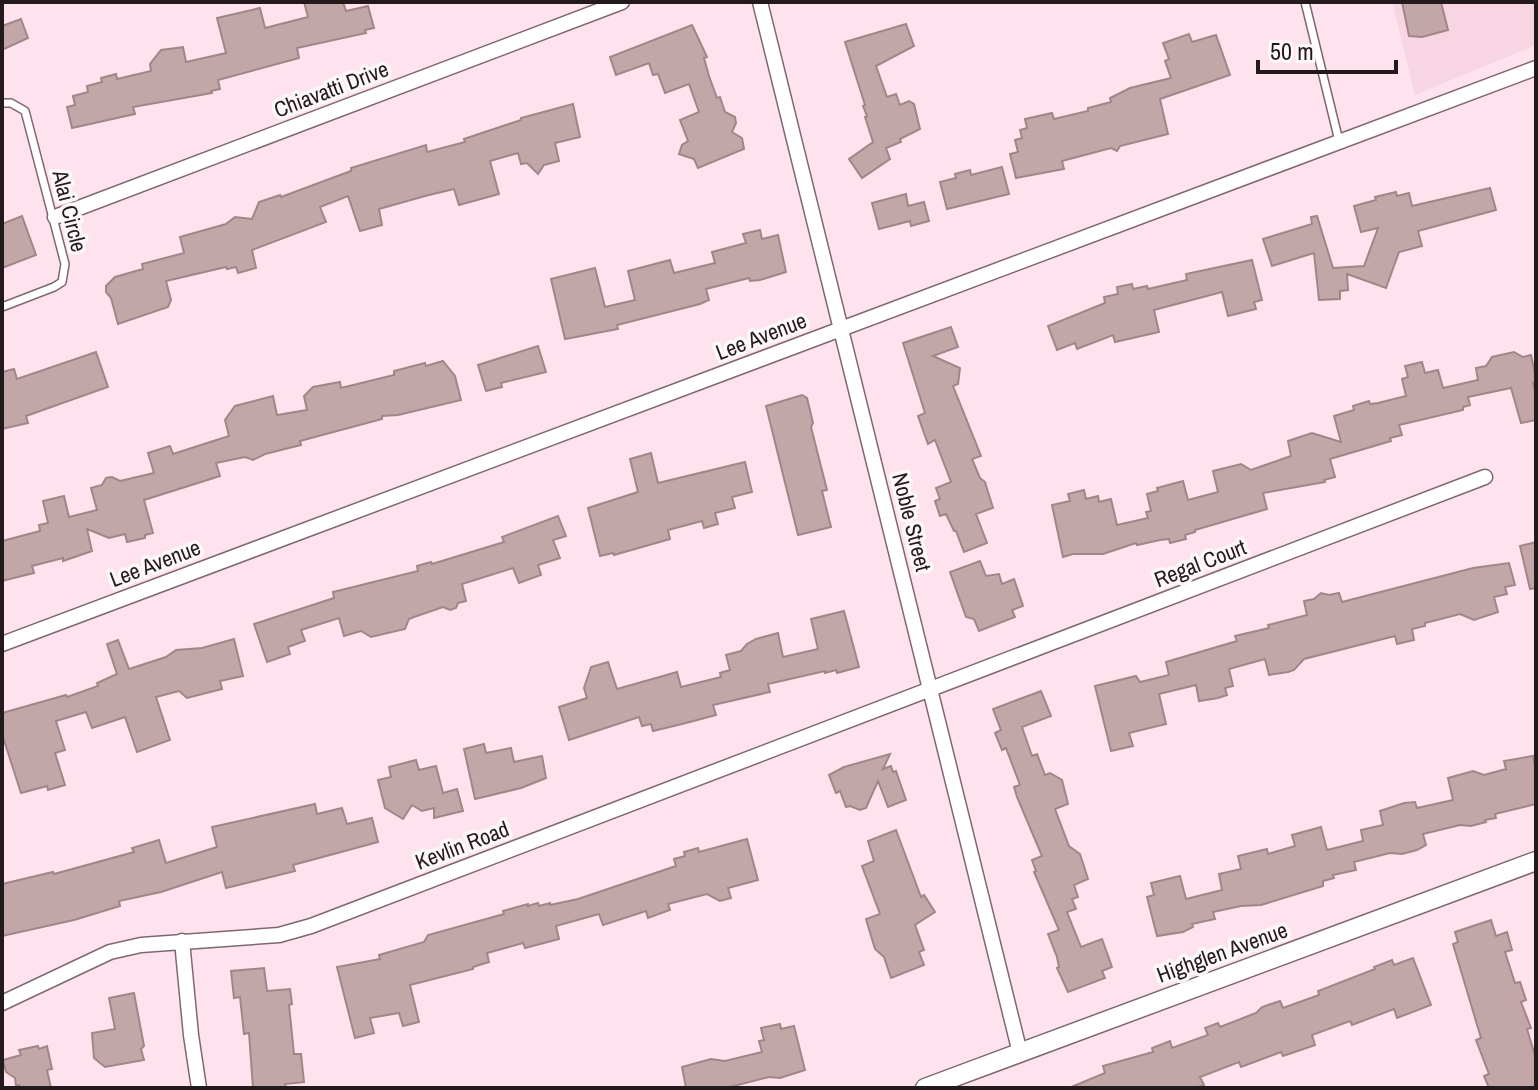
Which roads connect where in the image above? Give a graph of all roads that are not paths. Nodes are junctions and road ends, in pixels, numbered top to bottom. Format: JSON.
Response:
{"nodes":[{"id":1,"x":622,"y":2,"type":"edge"},
{"id":2,"x":760,"y":2,"type":"edge"},
{"id":3,"x":1305,"y":2,"type":"edge"},
{"id":4,"x":1536,"y":68,"type":"edge"},
{"id":5,"x":2,"y":103,"type":"edge"},
{"id":6,"x":1339,"y":141,"type":"junction"},
{"id":7,"x":55,"y":217,"type":"junction"},
{"id":8,"x":2,"y":307,"type":"edge"},
{"id":9,"x":841,"y":330,"type":"junction"},
{"id":10,"x":1485,"y":477,"type":"dead end"},
{"id":11,"x":2,"y":644,"type":"edge"},
{"id":12,"x":931,"y":690,"type":"junction"},
{"id":13,"x":1536,"y":861,"type":"edge"},
{"id":14,"x":182,"y":941,"type":"junction"},
{"id":15,"x":2,"y":1003,"type":"edge"},
{"id":16,"x":1020,"y":1053,"type":"junction"},
{"id":17,"x":199,"y":1088,"type":"edge"},
{"id":18,"x":925,"y":1088,"type":"edge"}],
"edges":[{"from":1,"to":7,"type":"street","name":"Chiavatti Drive"},
{"from":2,"to":9,"type":"street","name":"Noble Street"},
{"from":3,"to":6,"type":"lane"},
{"from":4,"to":6,"type":"street","name":"Lee Avenue"},
{"from":5,"to":7,"type":"lane","name":"Alai Circle"},
{"from":6,"to":9,"type":"street","name":"Lee Avenue"},
{"from":7,"to":8,"type":"lane","name":"Alai Circle"},
{"from":9,"to":11,"type":"street","name":"Lee Avenue"},
{"from":9,"to":12,"type":"street","name":"Noble Street"},
{"from":10,"to":12,"type":"street","name":"Regal Court"},
{"from":12,"to":14,"type":"street","name":"Kevlin Road"},
{"from":12,"to":16,"type":"street","name":"Noble Street"},
{"from":13,"to":16,"type":"street","name":"Highglen Avenue"},
{"from":14,"to":15,"type":"street","name":"Kevlin Road"},
{"from":14,"to":17,"type":"street"},
{"from":16,"to":18,"type":"street","name":"Highglen Avenue"}]}
